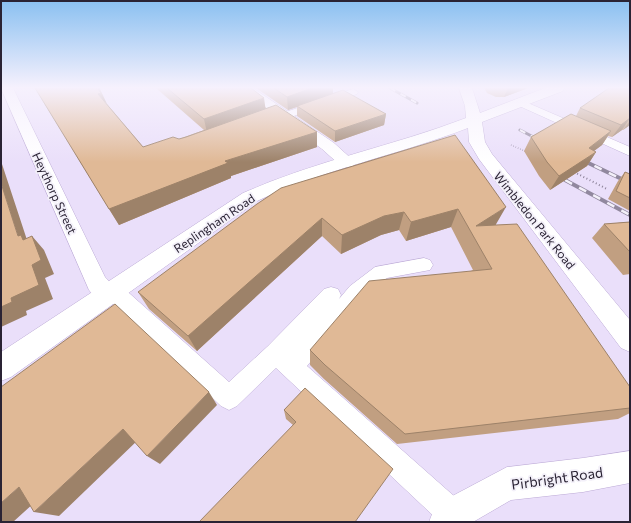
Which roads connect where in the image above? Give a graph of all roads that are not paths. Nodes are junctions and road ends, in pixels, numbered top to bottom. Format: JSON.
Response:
{"nodes":[{"id":1,"x":17,"y":112,"type":"edge"},
{"id":2,"x":273,"y":112,"type":"edge"},
{"id":3,"x":285,"y":112,"type":"edge"},
{"id":4,"x":473,"y":112,"type":"edge"},
{"id":5,"x":496,"y":112,"type":"edge"},
{"id":6,"x":542,"y":112,"type":"edge"},
{"id":7,"x":276,"y":115,"type":"junction"},
{"id":8,"x":475,"y":120,"type":"junction"},
{"id":9,"x":630,"y":152,"type":"edge"},
{"id":10,"x":347,"y":162,"type":"junction"},
{"id":11,"x":424,"y":265,"type":"dead end"},
{"id":12,"x":110,"y":293,"type":"junction"},
{"id":13,"x":330,"y":295,"type":"dead end"},
{"id":14,"x":630,"y":340,"type":"edge"},
{"id":15,"x":284,"y":360,"type":"junction"},
{"id":16,"x":1,"y":368,"type":"edge"},
{"id":17,"x":630,"y":467,"type":"edge"},
{"id":18,"x":450,"y":518,"type":"edge"}],
"edges":[{"from":1,"to":12,"type":"street","name":"Heythorp Street"},
{"from":2,"to":7,"type":"street"},
{"from":3,"to":7,"type":"lane"},
{"from":4,"to":8,"type":"street","name":"Wimbledon Park Road"},
{"from":5,"to":8,"type":"street","name":"Replingham Road"},
{"from":6,"to":9,"type":"lane"},
{"from":7,"to":10,"type":"street"},
{"from":8,"to":10,"type":"street","name":"Replingham Road"},
{"from":8,"to":14,"type":"street","name":"Wimbledon Park Road"},
{"from":10,"to":12,"type":"street","name":"Replingham Road"},
{"from":11,"to":15,"type":"lane"},
{"from":12,"to":15,"type":"lane"},
{"from":12,"to":16,"type":"street","name":"Replingham Road"},
{"from":13,"to":15,"type":"lane"},
{"from":15,"to":18,"type":"lane"},
{"from":17,"to":18,"type":"street","name":"Pirbright Road"}]}
